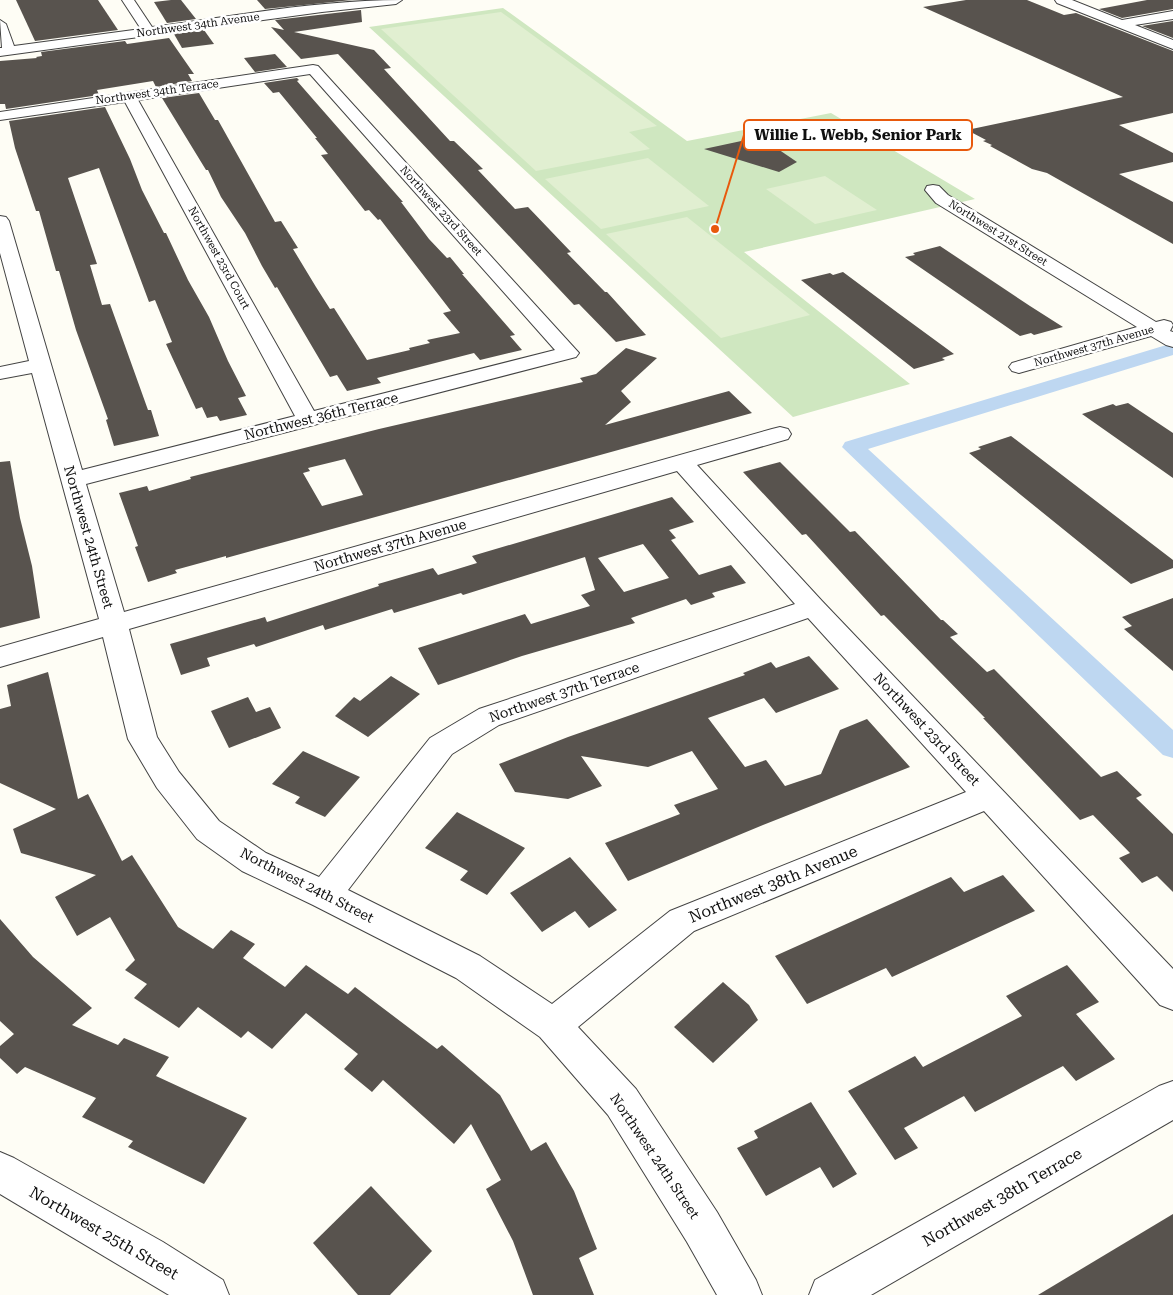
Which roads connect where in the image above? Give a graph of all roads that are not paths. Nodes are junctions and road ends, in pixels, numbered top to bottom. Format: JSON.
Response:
{"nodes":[{"id":1,"x":128,"y":0,"type":"edge"},
{"id":2,"x":396,"y":0,"type":"edge"},
{"id":3,"x":1061,"y":0,"type":"edge"},
{"id":4,"x":318,"y":4,"type":"edge"},
{"id":5,"x":1173,"y":15,"type":"edge"},
{"id":6,"x":0,"y":24,"type":"edge"},
{"id":7,"x":1121,"y":24,"type":"junction"},
{"id":8,"x":149,"y":32,"type":"junction"},
{"id":9,"x":1173,"y":45,"type":"edge"},
{"id":10,"x":5,"y":51,"type":"edge"},
{"id":11,"x":314,"y":69,"type":"joint"},
{"id":12,"x":129,"y":96,"type":"junction"},
{"id":13,"x":0,"y":116,"type":"edge"},
{"id":14,"x":0,"y":221,"type":"edge"},
{"id":15,"x":1167,"y":330,"type":"edge"},
{"id":16,"x":569,"y":353,"type":"joint"},
{"id":17,"x":40,"y":364,"type":"junction"},
{"id":18,"x":1019,"y":367,"type":"dead end"},
{"id":19,"x":0,"y":373,"type":"edge"},
{"id":20,"x":308,"y":420,"type":"junction"},
{"id":21,"x":780,"y":434,"type":"dead end"},
{"id":22,"x":682,"y":462,"type":"junction"},
{"id":23,"x":72,"y":480,"type":"junction"},
{"id":24,"x":813,"y":607,"type":"junction"},
{"id":25,"x":114,"y":625,"type":"junction"},
{"id":26,"x":0,"y":657,"type":"edge"},
{"id":27,"x":989,"y":796,"type":"junction"},
{"id":28,"x":325,"y":895,"type":"junction"},
{"id":29,"x":1173,"y":994,"type":"edge"},
{"id":30,"x":553,"y":1025,"type":"junction"},
{"id":31,"x":1173,"y":1099,"type":"edge"},
{"id":32,"x":0,"y":1172,"type":"edge"},
{"id":33,"x":208,"y":1295,"type":"edge"},
{"id":34,"x":741,"y":1295,"type":"edge"},
{"id":35,"x":830,"y":1295,"type":"edge"}],
"edges":[{"from":1,"to":8,"type":"street"},
{"from":2,"to":4,"type":"street","name":"Northwest 34th Avenue"},
{"from":3,"to":7,"type":"street"},
{"from":4,"to":8,"type":"street","name":"Northwest 34th Avenue"},
{"from":5,"to":7,"type":"street"},
{"from":6,"to":10,"type":"street"},
{"from":7,"to":9,"type":"street"},
{"from":8,"to":10,"type":"street","name":"Northwest 34th Avenue"},
{"from":11,"to":12,"type":"street","name":"Northwest 34th Terrace"},
{"from":11,"to":16,"type":"street","name":"Northwest 23rd Street"},
{"from":12,"to":13,"type":"street","name":"Northwest 34th Terrace"},
{"from":12,"to":20,"type":"street","name":"Northwest 23rd Court"},
{"from":14,"to":17,"type":"street","name":"Northwest 24th Street"},
{"from":15,"to":15,"type":"street","name":"Northwest 21st Street"},
{"from":15,"to":18,"type":"street","name":"Northwest 37th Avenue"},
{"from":16,"to":20,"type":"street","name":"Northwest 36th Terrace"},
{"from":17,"to":19,"type":"street"},
{"from":17,"to":23,"type":"street","name":"Northwest 24th Street"},
{"from":20,"to":23,"type":"street","name":"Northwest 36th Terrace"},
{"from":21,"to":22,"type":"street","name":"Northwest 37th Avenue"},
{"from":22,"to":24,"type":"street","name":"Northwest 23rd Street"},
{"from":22,"to":25,"type":"street","name":"Northwest 37th Avenue"},
{"from":23,"to":25,"type":"street","name":"Northwest 24th Street"},
{"from":24,"to":27,"type":"street","name":"Northwest 23rd Street"},
{"from":24,"to":28,"type":"street","name":"Northwest 37th Terrace"},
{"from":25,"to":26,"type":"street","name":"Northwest 37th Avenue"},
{"from":25,"to":28,"type":"street","name":"Northwest 24th Street"},
{"from":27,"to":29,"type":"street","name":"Northwest 23rd Street"},
{"from":27,"to":30,"type":"street","name":"Northwest 38th Avenue"},
{"from":28,"to":30,"type":"street","name":"Northwest 24th Street"},
{"from":30,"to":34,"type":"street","name":"Northwest 24th Street"},
{"from":31,"to":35,"type":"street","name":"Northwest 38th Terrace"},
{"from":32,"to":33,"type":"street","name":"Northwest 25th Street"}]}
